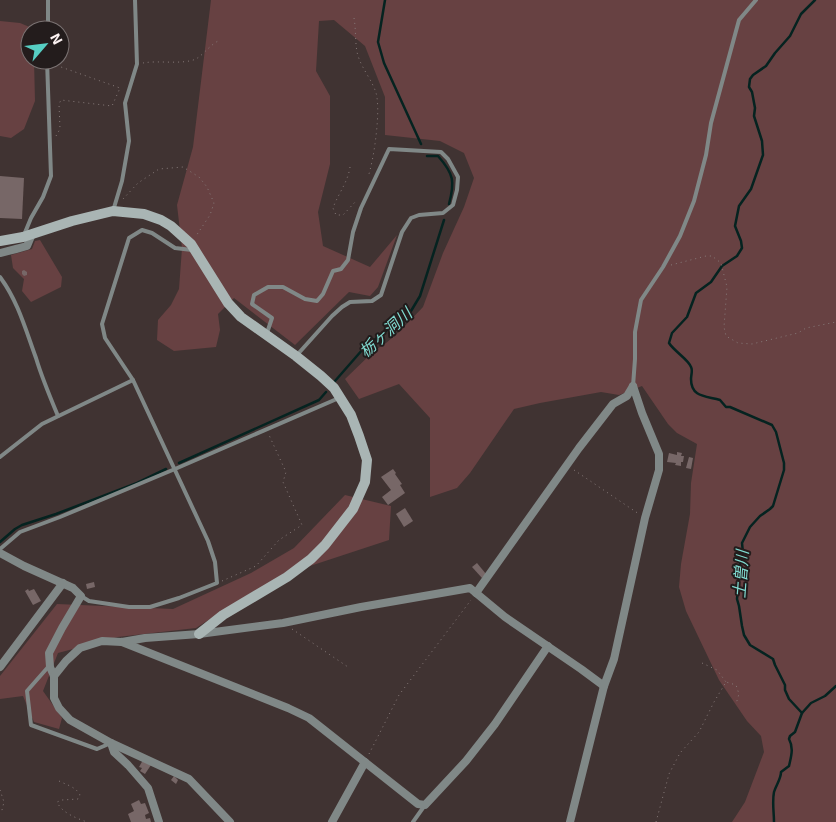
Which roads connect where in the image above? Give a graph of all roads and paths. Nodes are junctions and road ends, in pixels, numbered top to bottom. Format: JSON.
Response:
{"nodes":[{"id":1,"x":48,"y":0,"type":"edge"},
{"id":2,"x":135,"y":0,"type":"edge"},
{"id":3,"x":756,"y":0,"type":"edge"},
{"id":4,"x":354,"y":18,"type":"dead end"},
{"id":5,"x":48,"y":20,"type":"edge"},
{"id":6,"x":218,"y":41,"type":"dead end"},
{"id":7,"x":137,"y":64,"type":"junction"},
{"id":8,"x":47,"y":70,"type":"edge"},
{"id":9,"x":69,"y":70,"type":"edge"},
{"id":10,"x":50,"y":145,"type":"junction"},
{"id":11,"x":350,"y":167,"type":"dead end"},
{"id":12,"x":366,"y":183,"type":"dead end"},
{"id":13,"x":359,"y":198,"type":"dead end"},
{"id":14,"x":113,"y":211,"type":"junction"},
{"id":15,"x":27,"y":236,"type":"junction"},
{"id":16,"x":0,"y":241,"type":"edge"},
{"id":17,"x":192,"y":247,"type":"junction"},
{"id":18,"x":0,"y":253,"type":"edge"},
{"id":19,"x":664,"y":267,"type":"junction"},
{"id":20,"x":0,"y":277,"type":"edge"},
{"id":21,"x":836,"y":322,"type":"edge"},
{"id":22,"x":266,"y":335,"type":"junction"},
{"id":23,"x":296,"y":356,"type":"junction"},
{"id":24,"x":133,"y":380,"type":"junction"},
{"id":25,"x":633,"y":386,"type":"junction"},
{"id":26,"x":340,"y":397,"type":"junction"},
{"id":27,"x":58,"y":416,"type":"junction"},
{"id":28,"x":266,"y":430,"type":"junction"},
{"id":29,"x":0,"y":457,"type":"edge"},
{"id":30,"x":567,"y":466,"type":"junction"},
{"id":31,"x":175,"y":469,"type":"junction"},
{"id":32,"x":645,"y":518,"type":"junction"},
{"id":33,"x":0,"y":551,"type":"edge"},
{"id":34,"x":63,"y":583,"type":"junction"},
{"id":35,"x":217,"y":583,"type":"junction"},
{"id":36,"x":476,"y":593,"type":"junction"},
{"id":37,"x":80,"y":596,"type":"junction"},
{"id":38,"x":283,"y":623,"type":"junction"},
{"id":39,"x":199,"y":634,"type":"junction"},
{"id":40,"x":122,"y":642,"type":"junction"},
{"id":41,"x":548,"y":646,"type":"junction"},
{"id":42,"x":702,"y":663,"type":"dead end"},
{"id":43,"x":50,"y":665,"type":"junction"},
{"id":44,"x":348,"y":666,"type":"dead end"},
{"id":45,"x":0,"y":667,"type":"edge"},
{"id":46,"x":54,"y":676,"type":"junction"},
{"id":47,"x":726,"y":682,"type":"junction"},
{"id":48,"x":604,"y":686,"type":"junction"},
{"id":49,"x":736,"y":704,"type":"dead end"},
{"id":50,"x":110,"y":743,"type":"junction"},
{"id":51,"x":365,"y":762,"type":"junction"},
{"id":52,"x":59,"y":781,"type":"dead end"},
{"id":53,"x":0,"y":790,"type":"edge"},
{"id":54,"x":426,"y":805,"type":"junction"},
{"id":55,"x":1,"y":814,"type":"dead end"},
{"id":56,"x":86,"y":822,"type":"edge"},
{"id":57,"x":159,"y":822,"type":"edge"},
{"id":58,"x":230,"y":822,"type":"edge"},
{"id":59,"x":332,"y":822,"type":"edge"},
{"id":60,"x":413,"y":822,"type":"edge"},
{"id":61,"x":570,"y":822,"type":"edge"},
{"id":62,"x":656,"y":822,"type":"edge"}],
"edges":[{"from":1,"to":5,"type":"lane"},
{"from":2,"to":7,"type":"lane"},
{"from":3,"to":19,"type":"lane"},
{"from":4,"to":12,"type":"path"},
{"from":6,"to":7,"type":"path"},
{"from":7,"to":14,"type":"lane"},
{"from":8,"to":10,"type":"lane"},
{"from":9,"to":10,"type":"path"},
{"from":10,"to":15,"type":"lane"},
{"from":11,"to":13,"type":"path"},
{"from":14,"to":15,"type":"street"},
{"from":14,"to":17,"type":"street"},
{"from":14,"to":17,"type":"path"},
{"from":15,"to":16,"type":"street"},
{"from":15,"to":18,"type":"street"},
{"from":17,"to":22,"type":"street"},
{"from":17,"to":24,"type":"lane"},
{"from":19,"to":21,"type":"path"},
{"from":19,"to":25,"type":"lane"},
{"from":20,"to":27,"type":"lane"},
{"from":22,"to":23,"type":"street"},
{"from":22,"to":23,"type":"lane"},
{"from":23,"to":26,"type":"street"},
{"from":24,"to":27,"type":"lane"},
{"from":24,"to":31,"type":"lane"},
{"from":25,"to":30,"type":"street"},
{"from":25,"to":32,"type":"street"},
{"from":26,"to":28,"type":"lane"},
{"from":26,"to":39,"type":"street"},
{"from":27,"to":29,"type":"lane"},
{"from":28,"to":31,"type":"lane"},
{"from":28,"to":35,"type":"path"},
{"from":30,"to":32,"type":"path"},
{"from":30,"to":36,"type":"street"},
{"from":31,"to":33,"type":"lane"},
{"from":31,"to":35,"type":"lane"},
{"from":32,"to":48,"type":"street"},
{"from":33,"to":34,"type":"street"},
{"from":34,"to":37,"type":"street"},
{"from":34,"to":45,"type":"street"},
{"from":35,"to":37,"type":"lane"},
{"from":36,"to":38,"type":"street"},
{"from":36,"to":41,"type":"street"},
{"from":36,"to":51,"type":"path"},
{"from":37,"to":43,"type":"street"},
{"from":38,"to":39,"type":"street"},
{"from":38,"to":44,"type":"path"},
{"from":39,"to":40,"type":"street"},
{"from":40,"to":46,"type":"street"},
{"from":40,"to":51,"type":"street"},
{"from":41,"to":48,"type":"street"},
{"from":41,"to":54,"type":"street"},
{"from":42,"to":47,"type":"path"},
{"from":43,"to":46,"type":"street"},
{"from":43,"to":50,"type":"lane"},
{"from":46,"to":50,"type":"street"},
{"from":47,"to":49,"type":"path"},
{"from":47,"to":62,"type":"path"},
{"from":48,"to":61,"type":"street"},
{"from":50,"to":57,"type":"street"},
{"from":50,"to":58,"type":"street"},
{"from":51,"to":54,"type":"street"},
{"from":51,"to":59,"type":"street"},
{"from":52,"to":56,"type":"path"},
{"from":53,"to":55,"type":"path"},
{"from":54,"to":60,"type":"lane"}]}
